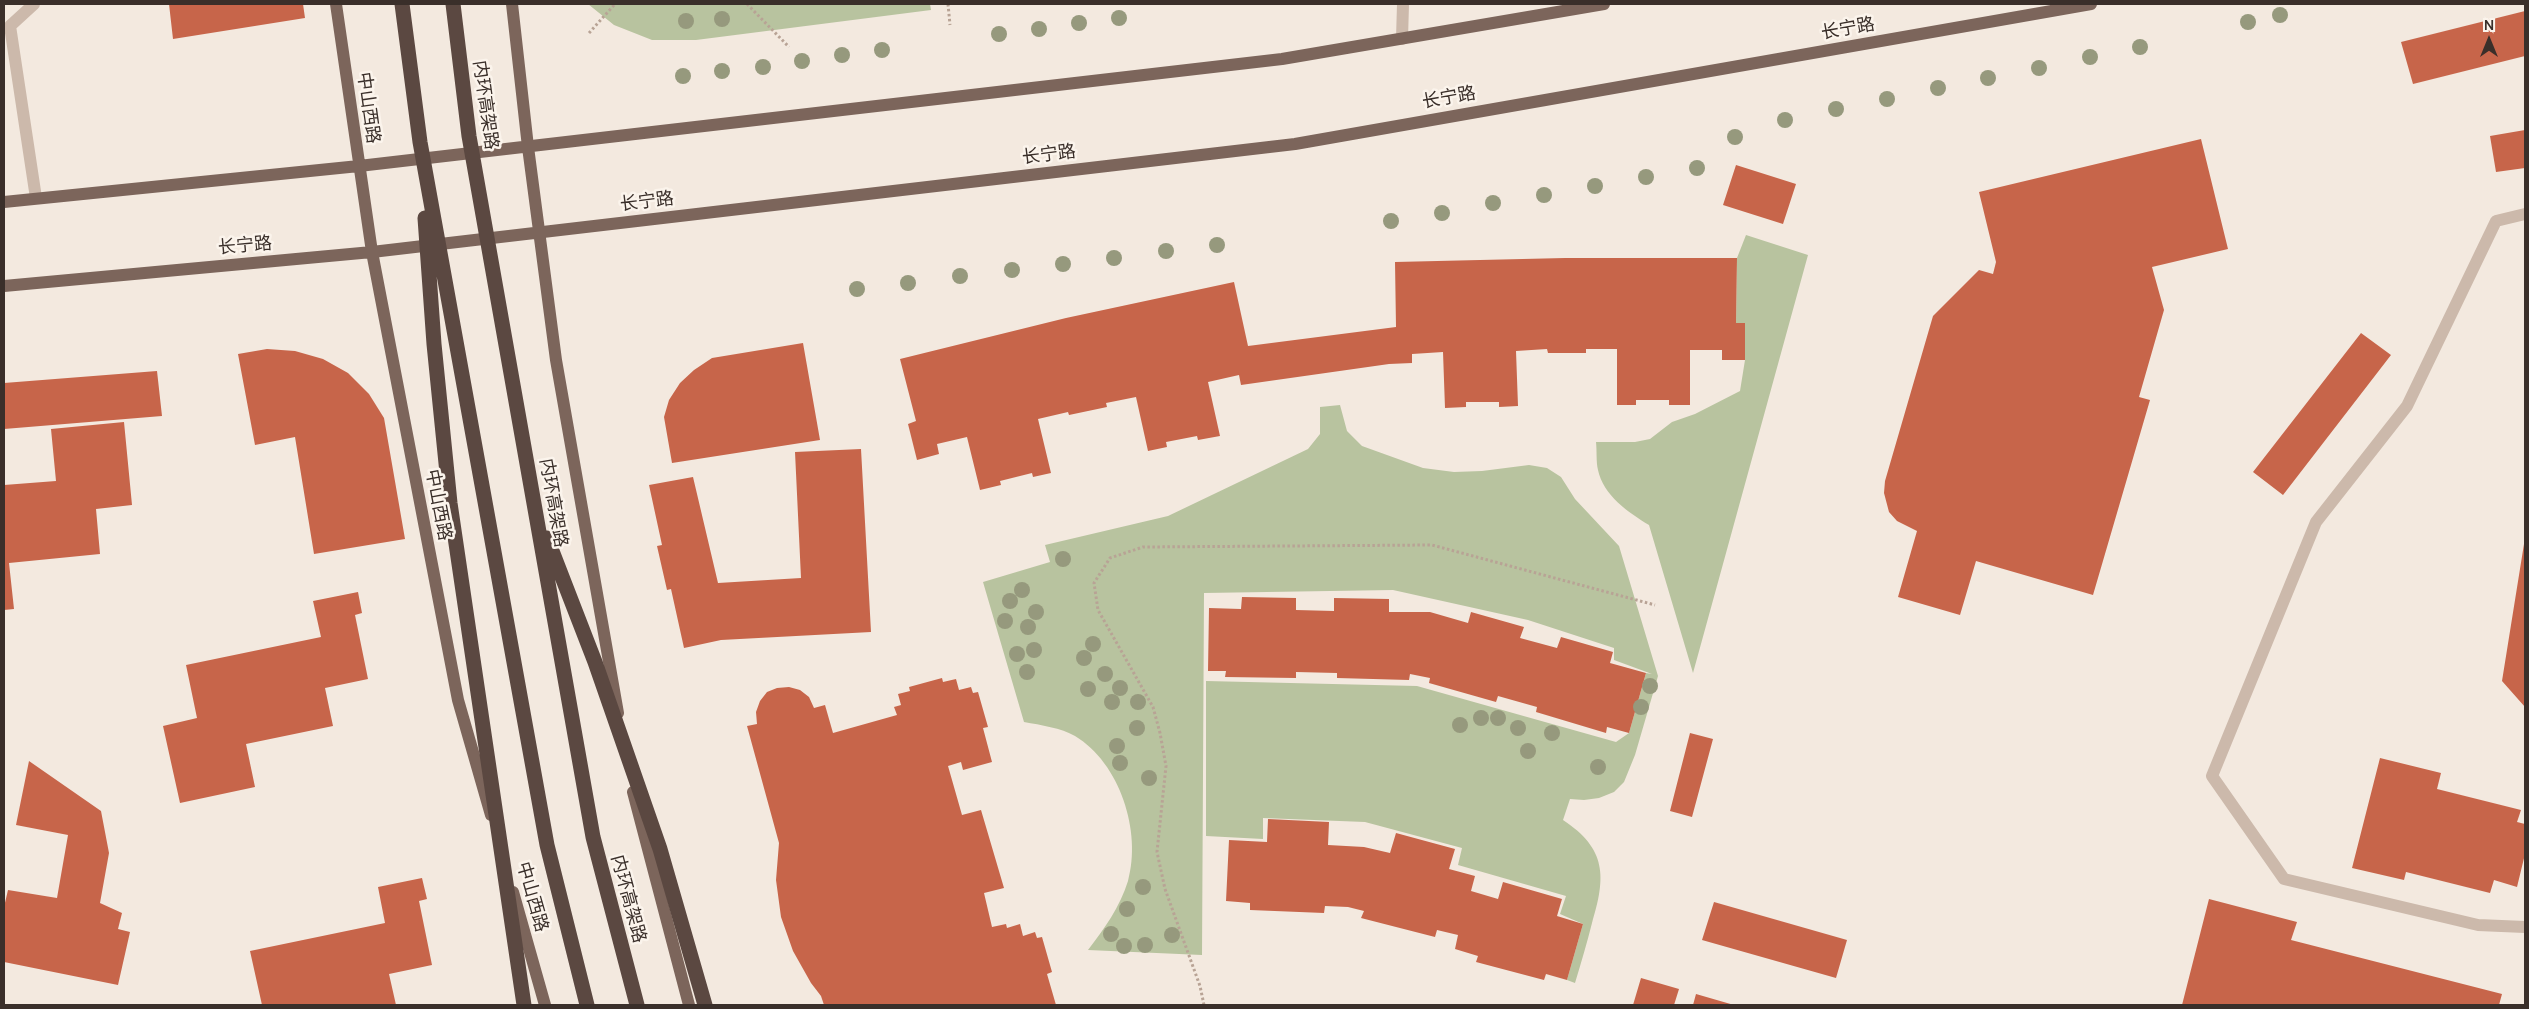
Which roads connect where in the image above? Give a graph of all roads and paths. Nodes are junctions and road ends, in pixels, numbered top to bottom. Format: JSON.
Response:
{"nodes":[{"id":1,"x":34,"y":4,"type":"edge"},
{"id":2,"x":336,"y":4,"type":"edge"},
{"id":3,"x":402,"y":4,"type":"edge"},
{"id":4,"x":453,"y":4,"type":"edge"},
{"id":5,"x":512,"y":4,"type":"edge"},
{"id":6,"x":614,"y":4,"type":"edge"},
{"id":7,"x":747,"y":4,"type":"edge"},
{"id":8,"x":948,"y":4,"type":"edge"},
{"id":9,"x":1404,"y":4,"type":"edge"},
{"id":10,"x":1604,"y":4,"type":"edge"},
{"id":11,"x":2091,"y":4,"type":"edge"},
{"id":12,"x":950,"y":25,"type":"dead end"},
{"id":13,"x":589,"y":33,"type":"dead end"},
{"id":14,"x":1402,"y":39,"type":"junction"},
{"id":15,"x":789,"y":47,"type":"dead end"},
{"id":16,"x":420,"y":142,"type":"junction"},
{"id":17,"x":528,"y":147,"type":"junction"},
{"id":18,"x":359,"y":166,"type":"junction"},
{"id":19,"x":36,"y":198,"type":"junction"},
{"id":20,"x":4,"y":202,"type":"edge"},
{"id":21,"x":2525,"y":214,"type":"edge"},
{"id":22,"x":540,"y":232,"type":"junction"},
{"id":23,"x":372,"y":252,"type":"junction"},
{"id":24,"x":4,"y":286,"type":"edge"},
{"id":25,"x":535,"y":509,"type":"junction"},
{"id":26,"x":1655,"y":605,"type":"dead end"},
{"id":27,"x":2525,"y":927,"type":"edge"},
{"id":28,"x":524,"y":1005,"type":"edge"},
{"id":29,"x":545,"y":1005,"type":"edge"},
{"id":30,"x":587,"y":1005,"type":"edge"},
{"id":31,"x":637,"y":1005,"type":"edge"},
{"id":32,"x":689,"y":1005,"type":"edge"},
{"id":33,"x":705,"y":1005,"type":"edge"},
{"id":34,"x":1204,"y":1005,"type":"edge"}],
"edges":[{"from":1,"to":19,"type":"street"},
{"from":2,"to":18,"type":"main road","name":"中山西路"},
{"from":3,"to":16,"type":"highway","bridge":true},
{"from":4,"to":25,"type":"highway","name":"内环高架路","bridge":true},
{"from":5,"to":17,"type":"main road"},
{"from":6,"to":13,"type":"path"},
{"from":7,"to":15,"type":"path"},
{"from":8,"to":12,"type":"path"},
{"from":9,"to":14,"type":"street"},
{"from":10,"to":14,"type":"main road"},
{"from":11,"to":22,"type":"main road","name":"长宁路"},
{"from":14,"to":17,"type":"main road"},
{"from":16,"to":28,"type":"highway","bridge":true},
{"from":16,"to":30,"type":"highway","bridge":true},
{"from":17,"to":18,"type":"main road"},
{"from":17,"to":22,"type":"main road"},
{"from":18,"to":19,"type":"main road"},
{"from":18,"to":23,"type":"main road","name":"中山西路"},
{"from":19,"to":20,"type":"main road"},
{"from":21,"to":27,"type":"street"},
{"from":22,"to":23,"type":"main road","name":"长宁路"},
{"from":22,"to":32,"type":"main road"},
{"from":23,"to":24,"type":"main road","name":"长宁路"},
{"from":23,"to":29,"type":"main road","name":"中山西路"},
{"from":25,"to":31,"type":"highway","name":"内环高架路","bridge":true},
{"from":25,"to":33,"type":"highway","bridge":true},
{"from":26,"to":34,"type":"path"}]}
